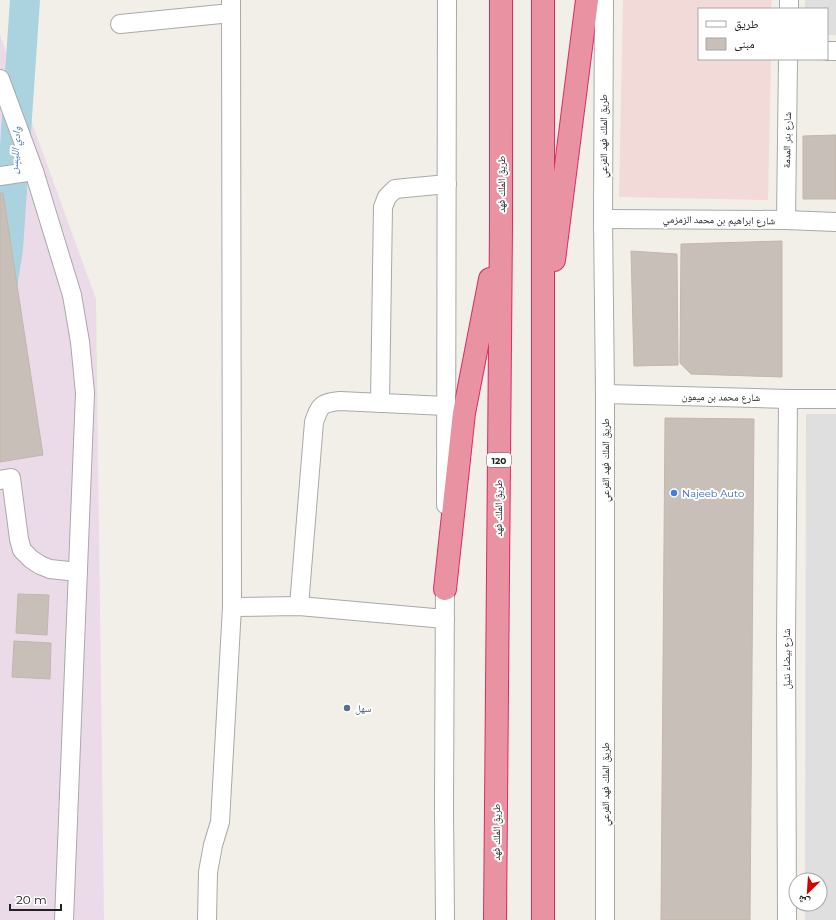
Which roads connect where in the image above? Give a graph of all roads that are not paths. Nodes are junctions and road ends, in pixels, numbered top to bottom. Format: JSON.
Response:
{"nodes":[{"id":1,"x":447,"y":0,"type":"edge"},
{"id":2,"x":501,"y":0,"type":"edge"},
{"id":3,"x":543,"y":0,"type":"edge"},
{"id":4,"x":587,"y":0,"type":"edge"},
{"id":5,"x":604,"y":0,"type":"edge"},
{"id":6,"x":231,"y":7,"type":"edge"},
{"id":7,"x":120,"y":24,"type":"dead end"},
{"id":8,"x":788,"y":60,"type":"edge"},
{"id":9,"x":0,"y":79,"type":"edge"},
{"id":10,"x":34,"y":171,"type":"junction"},
{"id":11,"x":0,"y":176,"type":"edge"},
{"id":12,"x":447,"y":184,"type":"junction"},
{"id":13,"x":602,"y":219,"type":"junction"},
{"id":14,"x":786,"y":220,"type":"junction"},
{"id":15,"x":836,"y":222,"type":"edge"},
{"id":16,"x":501,"y":227,"type":"junction"},
{"id":17,"x":542,"y":353,"type":"junction"},
{"id":18,"x":605,"y":394,"type":"junction"},
{"id":19,"x":788,"y":399,"type":"junction"},
{"id":20,"x":836,"y":399,"type":"edge"},
{"id":21,"x":380,"y":403,"type":"junction"},
{"id":22,"x":446,"y":406,"type":"junction"},
{"id":23,"x":0,"y":480,"type":"edge"},
{"id":24,"x":78,"y":572,"type":"junction"},
{"id":25,"x":445,"y":589,"type":"junction"},
{"id":26,"x":299,"y":606,"type":"junction"},
{"id":27,"x":232,"y":607,"type":"junction"},
{"id":28,"x":445,"y":619,"type":"junction"},
{"id":29,"x":64,"y":920,"type":"edge"},
{"id":30,"x":207,"y":920,"type":"edge"},
{"id":31,"x":445,"y":920,"type":"edge"},
{"id":32,"x":495,"y":920,"type":"edge"},
{"id":33,"x":542,"y":920,"type":"edge"},
{"id":34,"x":605,"y":920,"type":"edge"},
{"id":35,"x":787,"y":920,"type":"edge"}],
"edges":[{"from":1,"to":12,"type":"street"},
{"from":2,"to":16,"type":"highway","name":"طريق الملك فهد","number":"120"},
{"from":3,"to":17,"type":"highway"},
{"from":4,"to":17,"type":"highway"},
{"from":5,"to":13,"type":"street","name":"طريق الملك فهد الفرعي"},
{"from":6,"to":7,"type":"street"},
{"from":6,"to":27,"type":"street"},
{"from":8,"to":14,"type":"street","name":"شارع بئر المدمة"},
{"from":9,"to":10,"type":"street"},
{"from":10,"to":11,"type":"street"},
{"from":10,"to":24,"type":"street"},
{"from":12,"to":21,"type":"street"},
{"from":12,"to":22,"type":"street"},
{"from":13,"to":14,"type":"street","name":"شارع ابراهيم بن محمد الزمزمي"},
{"from":13,"to":18,"type":"street","name":"طريق الملك فهد الفرعي"},
{"from":14,"to":15,"type":"street","name":"شارع ابراهيم بن محمد الزمزمي"},
{"from":16,"to":25,"type":"highway"},
{"from":16,"to":32,"type":"highway","name":"طريق الملك فهد","number":"120"},
{"from":17,"to":33,"type":"highway"},
{"from":18,"to":19,"type":"street","name":"شارع محمد بن ميمون"},
{"from":18,"to":34,"type":"street","name":"طريق الملك فهد الفرعي"},
{"from":19,"to":20,"type":"street","name":"شارع محمد بن ميمون"},
{"from":19,"to":35,"type":"street","name":"شارع بيضاء نثيل"},
{"from":21,"to":22,"type":"street"},
{"from":21,"to":26,"type":"street"},
{"from":22,"to":25,"type":"street"},
{"from":23,"to":24,"type":"street"},
{"from":24,"to":29,"type":"street"},
{"from":25,"to":28,"type":"street"},
{"from":26,"to":27,"type":"street"},
{"from":26,"to":28,"type":"street"},
{"from":27,"to":30,"type":"street"},
{"from":28,"to":31,"type":"street"}]}
